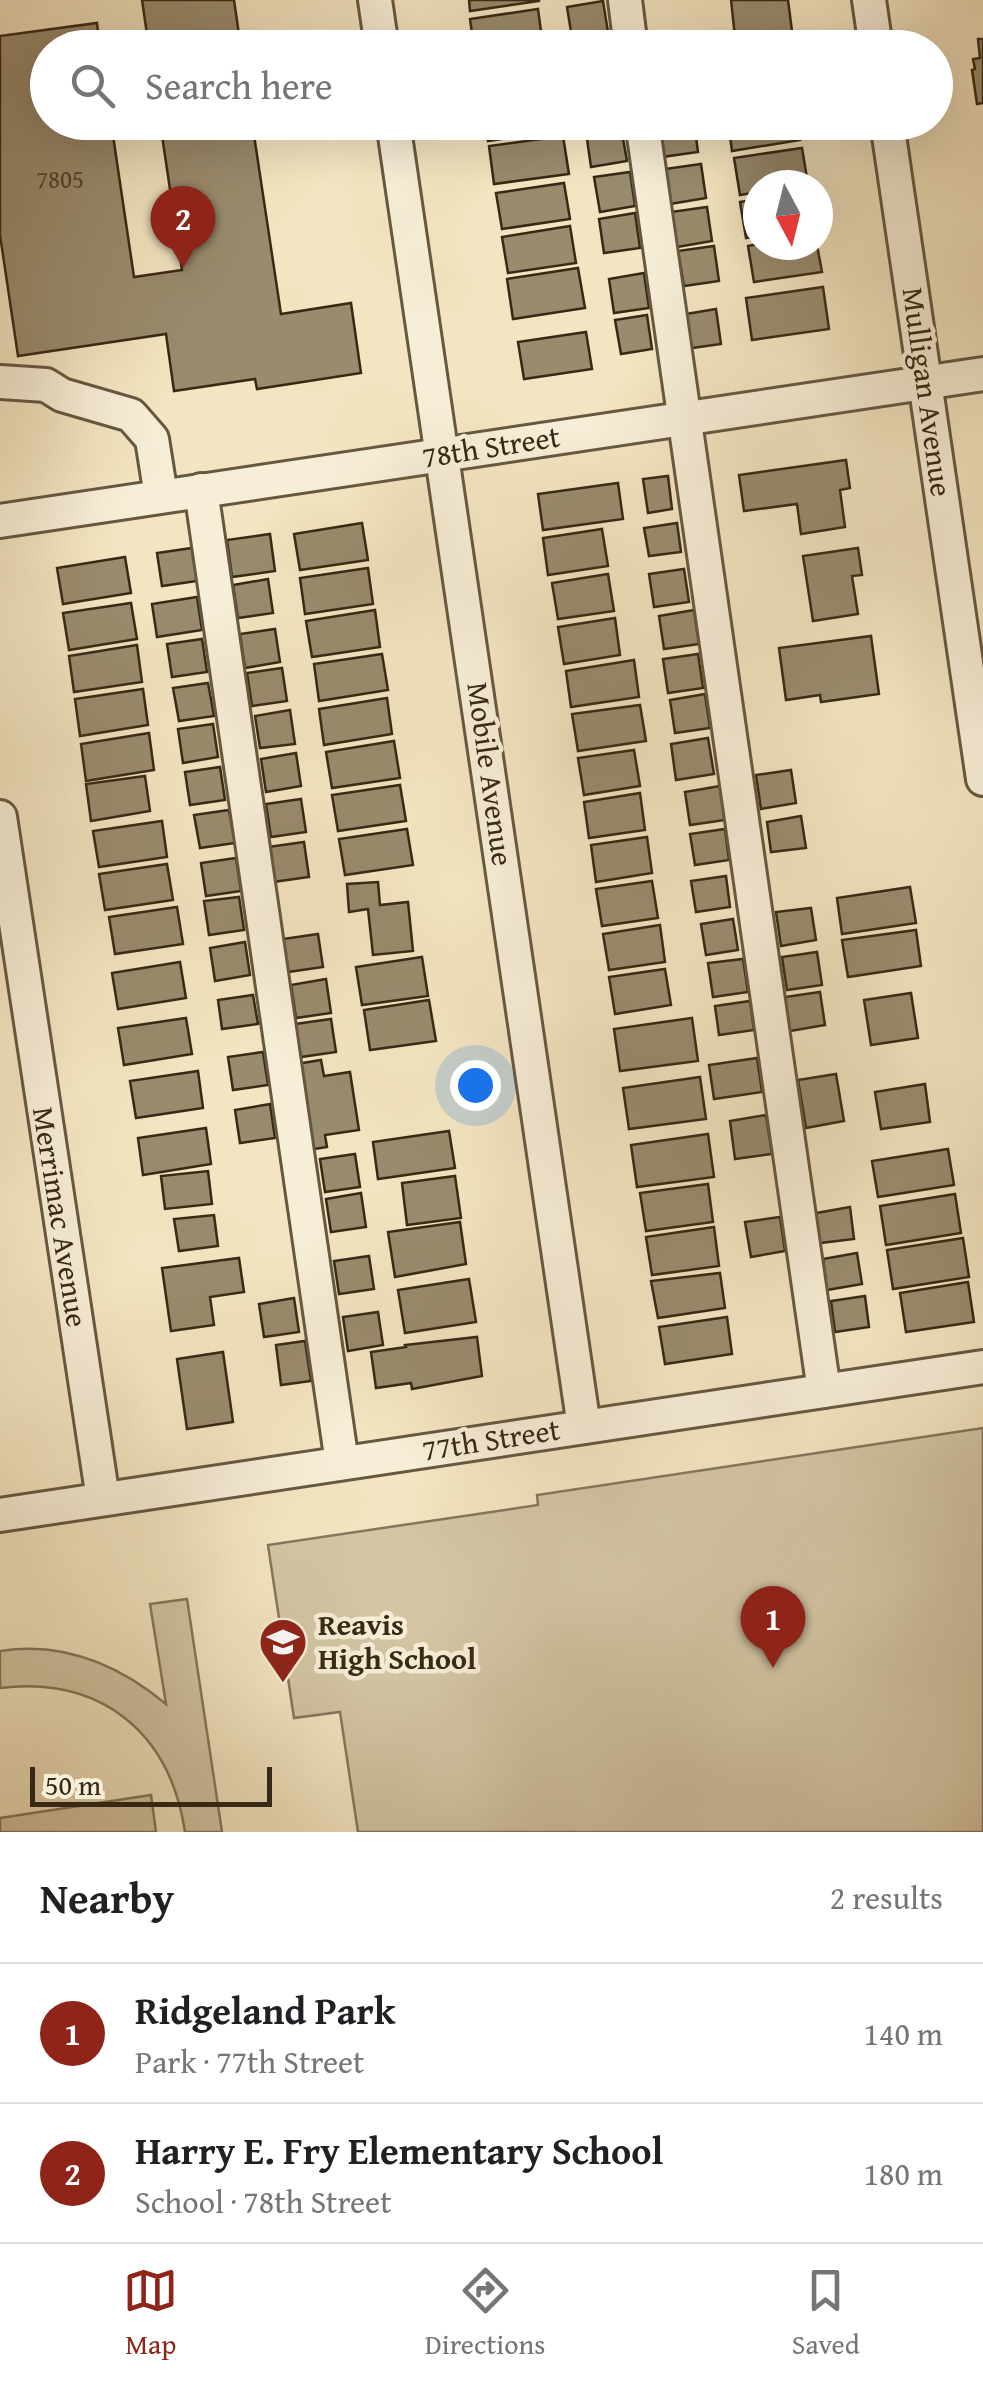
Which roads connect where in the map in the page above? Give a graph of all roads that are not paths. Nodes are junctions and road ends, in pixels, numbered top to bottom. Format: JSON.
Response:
{"nodes":[{"id":1,"x":374,"y":0,"type":"edge"},
{"id":2,"x":625,"y":0,"type":"edge"},
{"id":3,"x":869,"y":0,"type":"edge"},
{"id":4,"x":379,"y":30,"type":"edge"},
{"id":5,"x":629,"y":30,"type":"edge"},
{"id":6,"x":873,"y":30,"type":"edge"},
{"id":7,"x":396,"y":140,"type":"edge"},
{"id":8,"x":645,"y":140,"type":"edge"},
{"id":9,"x":890,"y":140,"type":"edge"},
{"id":10,"x":983,"y":374,"type":"edge"},
{"id":11,"x":0,"y":382,"type":"edge"},
{"id":12,"x":926,"y":383,"type":"junction"},
{"id":13,"x":684,"y":418,"type":"junction"},
{"id":14,"x":444,"y":455,"type":"junction"},
{"id":15,"x":202,"y":490,"type":"junction"},
{"id":16,"x":161,"y":496,"type":"junction"},
{"id":17,"x":0,"y":521,"type":"edge"},
{"id":18,"x":983,"y":780,"type":"edge"},
{"id":19,"x":0,"y":817,"type":"edge"},
{"id":20,"x":983,"y":1367,"type":"edge"},
{"id":21,"x":824,"y":1390,"type":"junction"},
{"id":22,"x":584,"y":1426,"type":"junction"},
{"id":23,"x":342,"y":1463,"type":"junction"},
{"id":24,"x":102,"y":1499,"type":"junction"},
{"id":25,"x":0,"y":1514,"type":"edge"}],
"edges":[{"from":1,"to":4,"type":"street"},
{"from":2,"to":5,"type":"street"},
{"from":3,"to":6,"type":"street"},
{"from":7,"to":14,"type":"street","name":"Mobile Avenue"},
{"from":8,"to":13,"type":"street"},
{"from":9,"to":12,"type":"street","name":"Mulligan Avenue"},
{"from":10,"to":12,"type":"street","name":"78th Street"},
{"from":11,"to":16,"type":"street"},
{"from":12,"to":13,"type":"street","name":"78th Street"},
{"from":12,"to":18,"type":"street","name":"Mulligan Avenue"},
{"from":13,"to":14,"type":"street","name":"78th Street"},
{"from":13,"to":21,"type":"street"},
{"from":14,"to":15,"type":"street","name":"78th Street"},
{"from":14,"to":22,"type":"street","name":"Mobile Avenue"},
{"from":15,"to":16,"type":"street","name":"78th Street"},
{"from":15,"to":23,"type":"street"},
{"from":16,"to":17,"type":"street","name":"78th Street"},
{"from":19,"to":24,"type":"street","name":"Merrimac Avenue"},
{"from":20,"to":21,"type":"street","name":"77th Street"},
{"from":21,"to":22,"type":"street","name":"77th Street"},
{"from":22,"to":23,"type":"street","name":"77th Street"},
{"from":23,"to":24,"type":"street","name":"77th Street"},
{"from":24,"to":25,"type":"street","name":"77th Street"}]}
